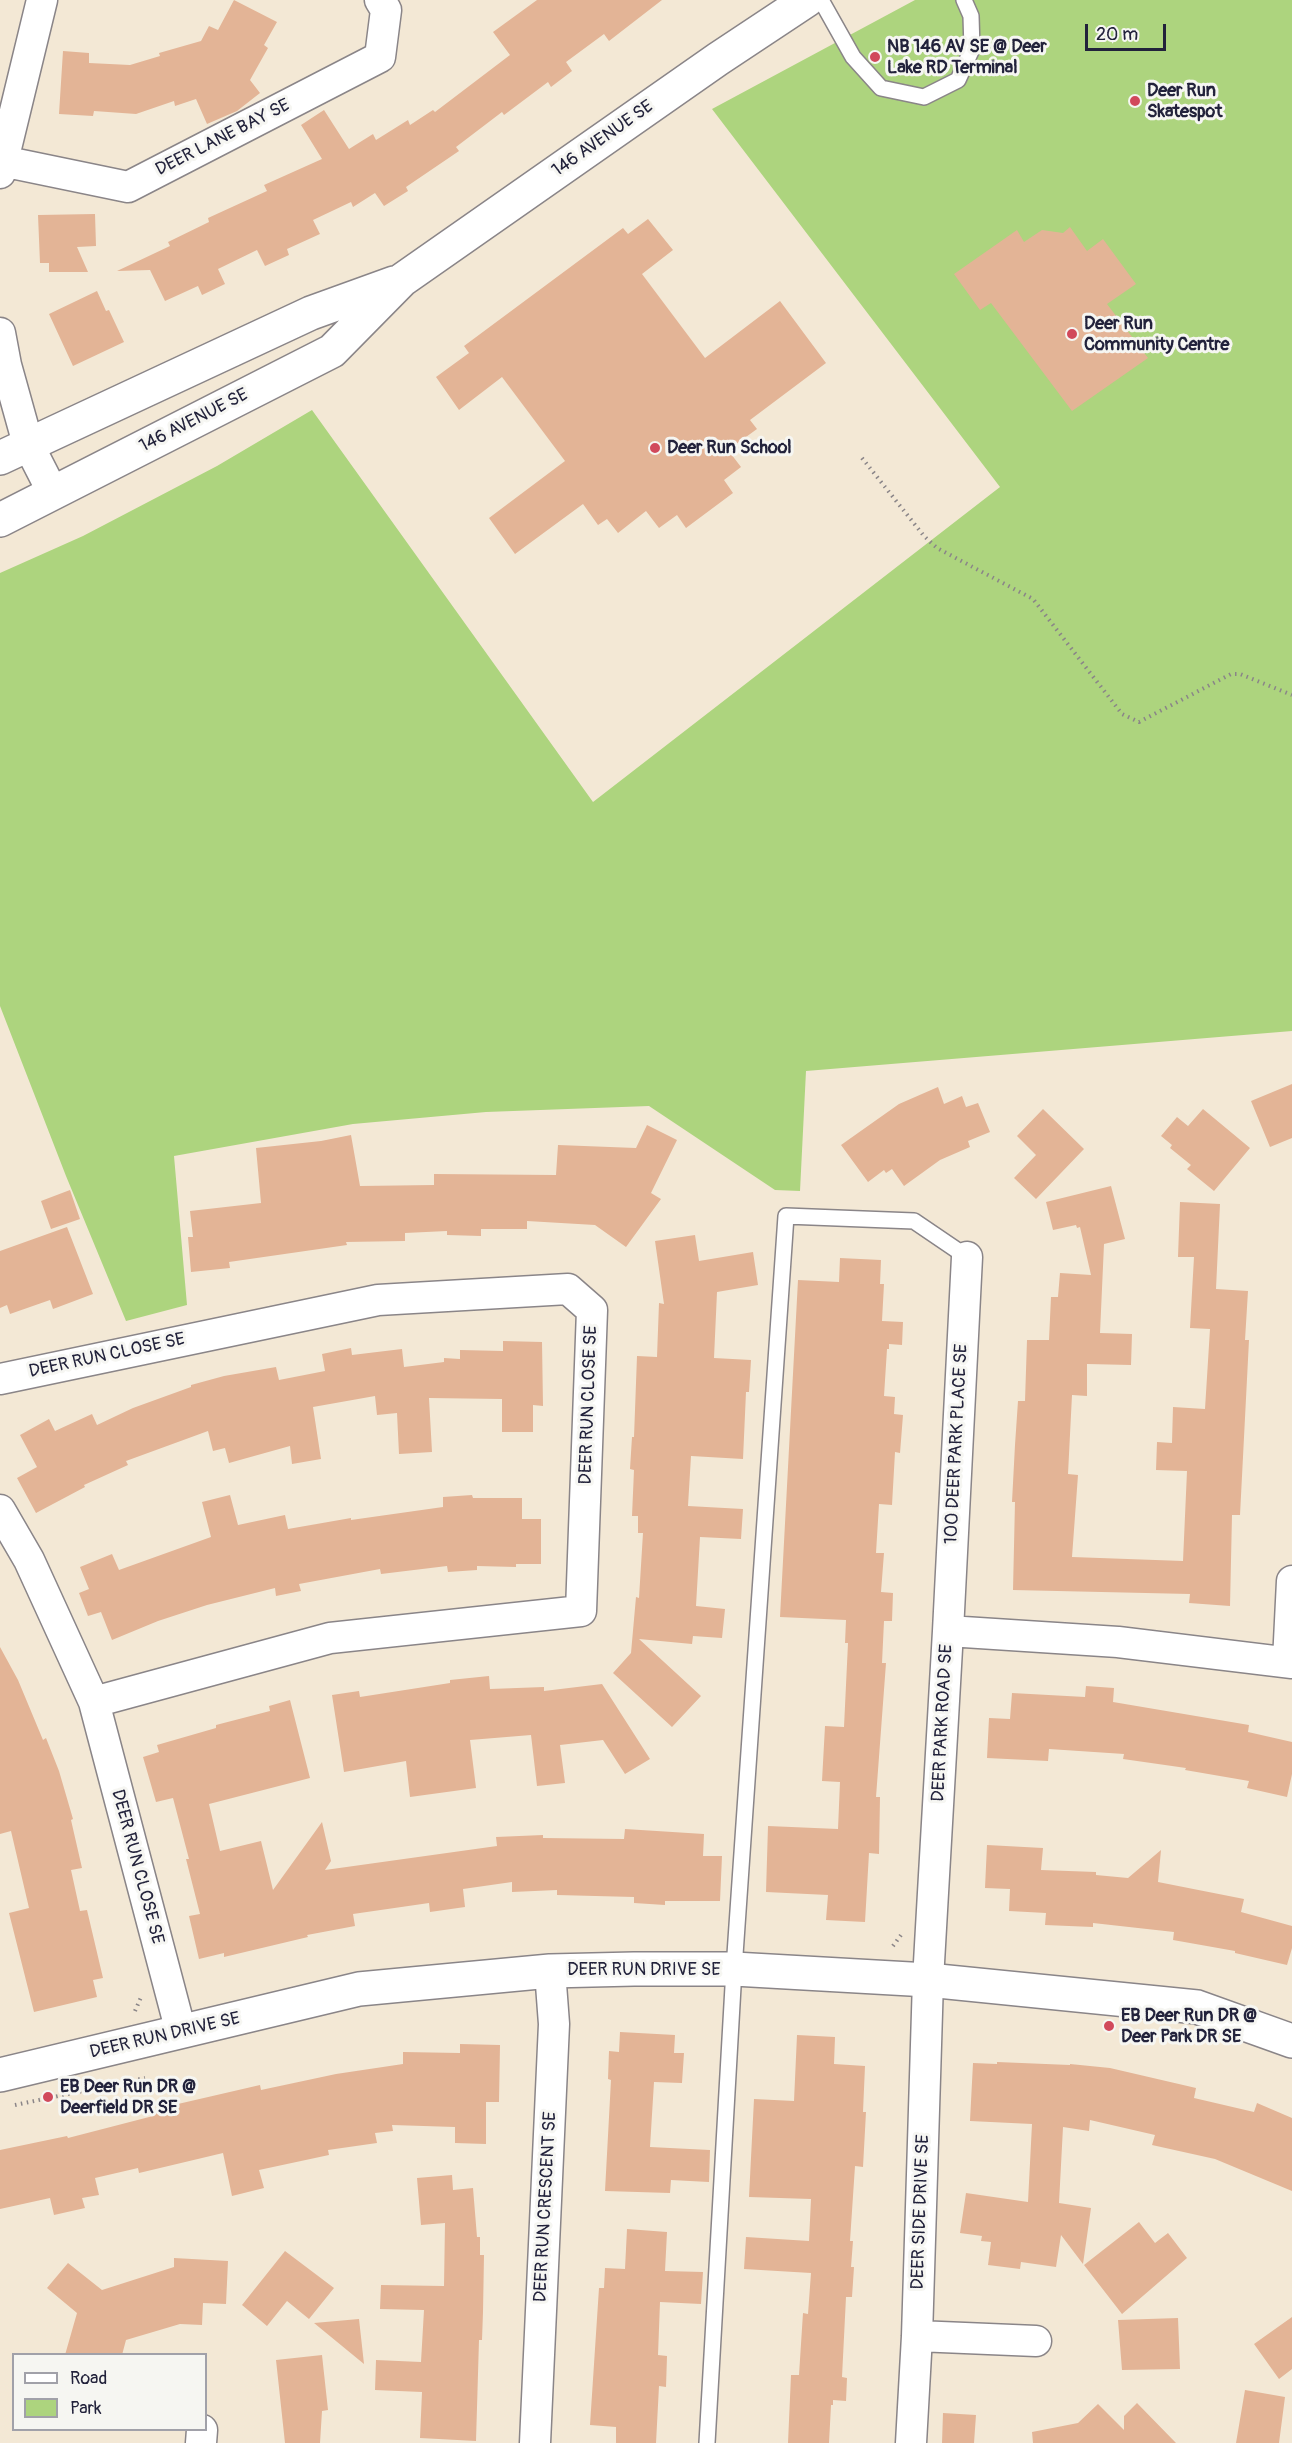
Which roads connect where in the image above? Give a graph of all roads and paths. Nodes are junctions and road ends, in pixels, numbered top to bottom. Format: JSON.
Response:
{"nodes":[{"id":1,"x":42,"y":0,"type":"edge"},
{"id":2,"x":380,"y":0,"type":"edge"},
{"id":3,"x":807,"y":0,"type":"edge"},
{"id":4,"x":821,"y":0,"type":"edge"},
{"id":5,"x":964,"y":0,"type":"edge"},
{"id":6,"x":1,"y":167,"type":"edge"},
{"id":7,"x":402,"y":280,"type":"junction"},
{"id":8,"x":0,"y":333,"type":"edge"},
{"id":9,"x":14,"y":451,"type":"edge"},
{"id":10,"x":862,"y":458,"type":"dead end"},
{"id":11,"x":53,"y":493,"type":"junction"},
{"id":12,"x":0,"y":520,"type":"edge"},
{"id":13,"x":1292,"y":695,"type":"edge"},
{"id":14,"x":967,"y":1257,"type":"joint"},
{"id":15,"x":0,"y":1378,"type":"edge"},
{"id":16,"x":0,"y":1510,"type":"edge"},
{"id":17,"x":1292,"y":1581,"type":"edge"},
{"id":18,"x":948,"y":1631,"type":"junction"},
{"id":19,"x":1290,"y":1662,"type":"edge"},
{"id":20,"x":94,"y":1702,"type":"junction"},
{"id":21,"x":735,"y":1970,"type":"junction"},
{"id":22,"x":550,"y":1971,"type":"junction"},
{"id":23,"x":928,"y":1980,"type":"junction"},
{"id":24,"x":181,"y":2032,"type":"junction"},
{"id":25,"x":1292,"y":2041,"type":"edge"},
{"id":26,"x":0,"y":2075,"type":"edge"},
{"id":27,"x":145,"y":2078,"type":"dead end"},
{"id":28,"x":11,"y":2106,"type":"dead end"},
{"id":29,"x":917,"y":2336,"type":"junction"},
{"id":30,"x":1036,"y":2341,"type":"dead end"},
{"id":31,"x":535,"y":2443,"type":"edge"},
{"id":32,"x":707,"y":2443,"type":"edge"},
{"id":33,"x":911,"y":2443,"type":"edge"}],
"edges":[{"from":1,"to":6,"type":"street"},
{"from":2,"to":6,"type":"street","name":"DEER LANE BAY SE"},
{"from":3,"to":7,"type":"street","name":"146 AVENUE SE"},
{"from":4,"to":5,"type":"lane"},
{"from":7,"to":9,"type":"street","name":"146 AVENUE SE"},
{"from":7,"to":11,"type":"street","name":"146 AVENUE SE"},
{"from":8,"to":9,"type":"street"},
{"from":9,"to":11,"type":"street"},
{"from":10,"to":13,"type":"path"},
{"from":11,"to":12,"type":"street","name":"146 AVENUE SE"},
{"from":14,"to":18,"type":"street","name":"100 DEER PARK PLACE SE"},
{"from":14,"to":21,"type":"lane"},
{"from":15,"to":20,"type":"street","name":"DEER RUN CLOSE SE"},
{"from":16,"to":20,"type":"street","name":"DEER RUN CLOSE SE"},
{"from":17,"to":19,"type":"street"},
{"from":18,"to":19,"type":"street","name":"DEER PARK ROAD SE"},
{"from":18,"to":23,"type":"street","name":"DEER PARK ROAD SE"},
{"from":20,"to":24,"type":"street","name":"DEER RUN CLOSE SE"},
{"from":21,"to":22,"type":"street","name":"DEER RUN DRIVE SE"},
{"from":21,"to":23,"type":"street","name":"DEER RUN DRIVE SE"},
{"from":21,"to":32,"type":"lane"},
{"from":22,"to":24,"type":"street","name":"DEER RUN DRIVE SE"},
{"from":22,"to":31,"type":"street","name":"DEER RUN CRESCENT SE"},
{"from":23,"to":25,"type":"street","name":"DEER RUN DRIVE SE"},
{"from":23,"to":29,"type":"street","name":"DEER SIDE DRIVE SE"},
{"from":24,"to":26,"type":"street","name":"DEER RUN DRIVE SE"},
{"from":27,"to":28,"type":"path"},
{"from":29,"to":30,"type":"street"},
{"from":29,"to":33,"type":"street","name":"DEER SIDE DRIVE SE"}]}
